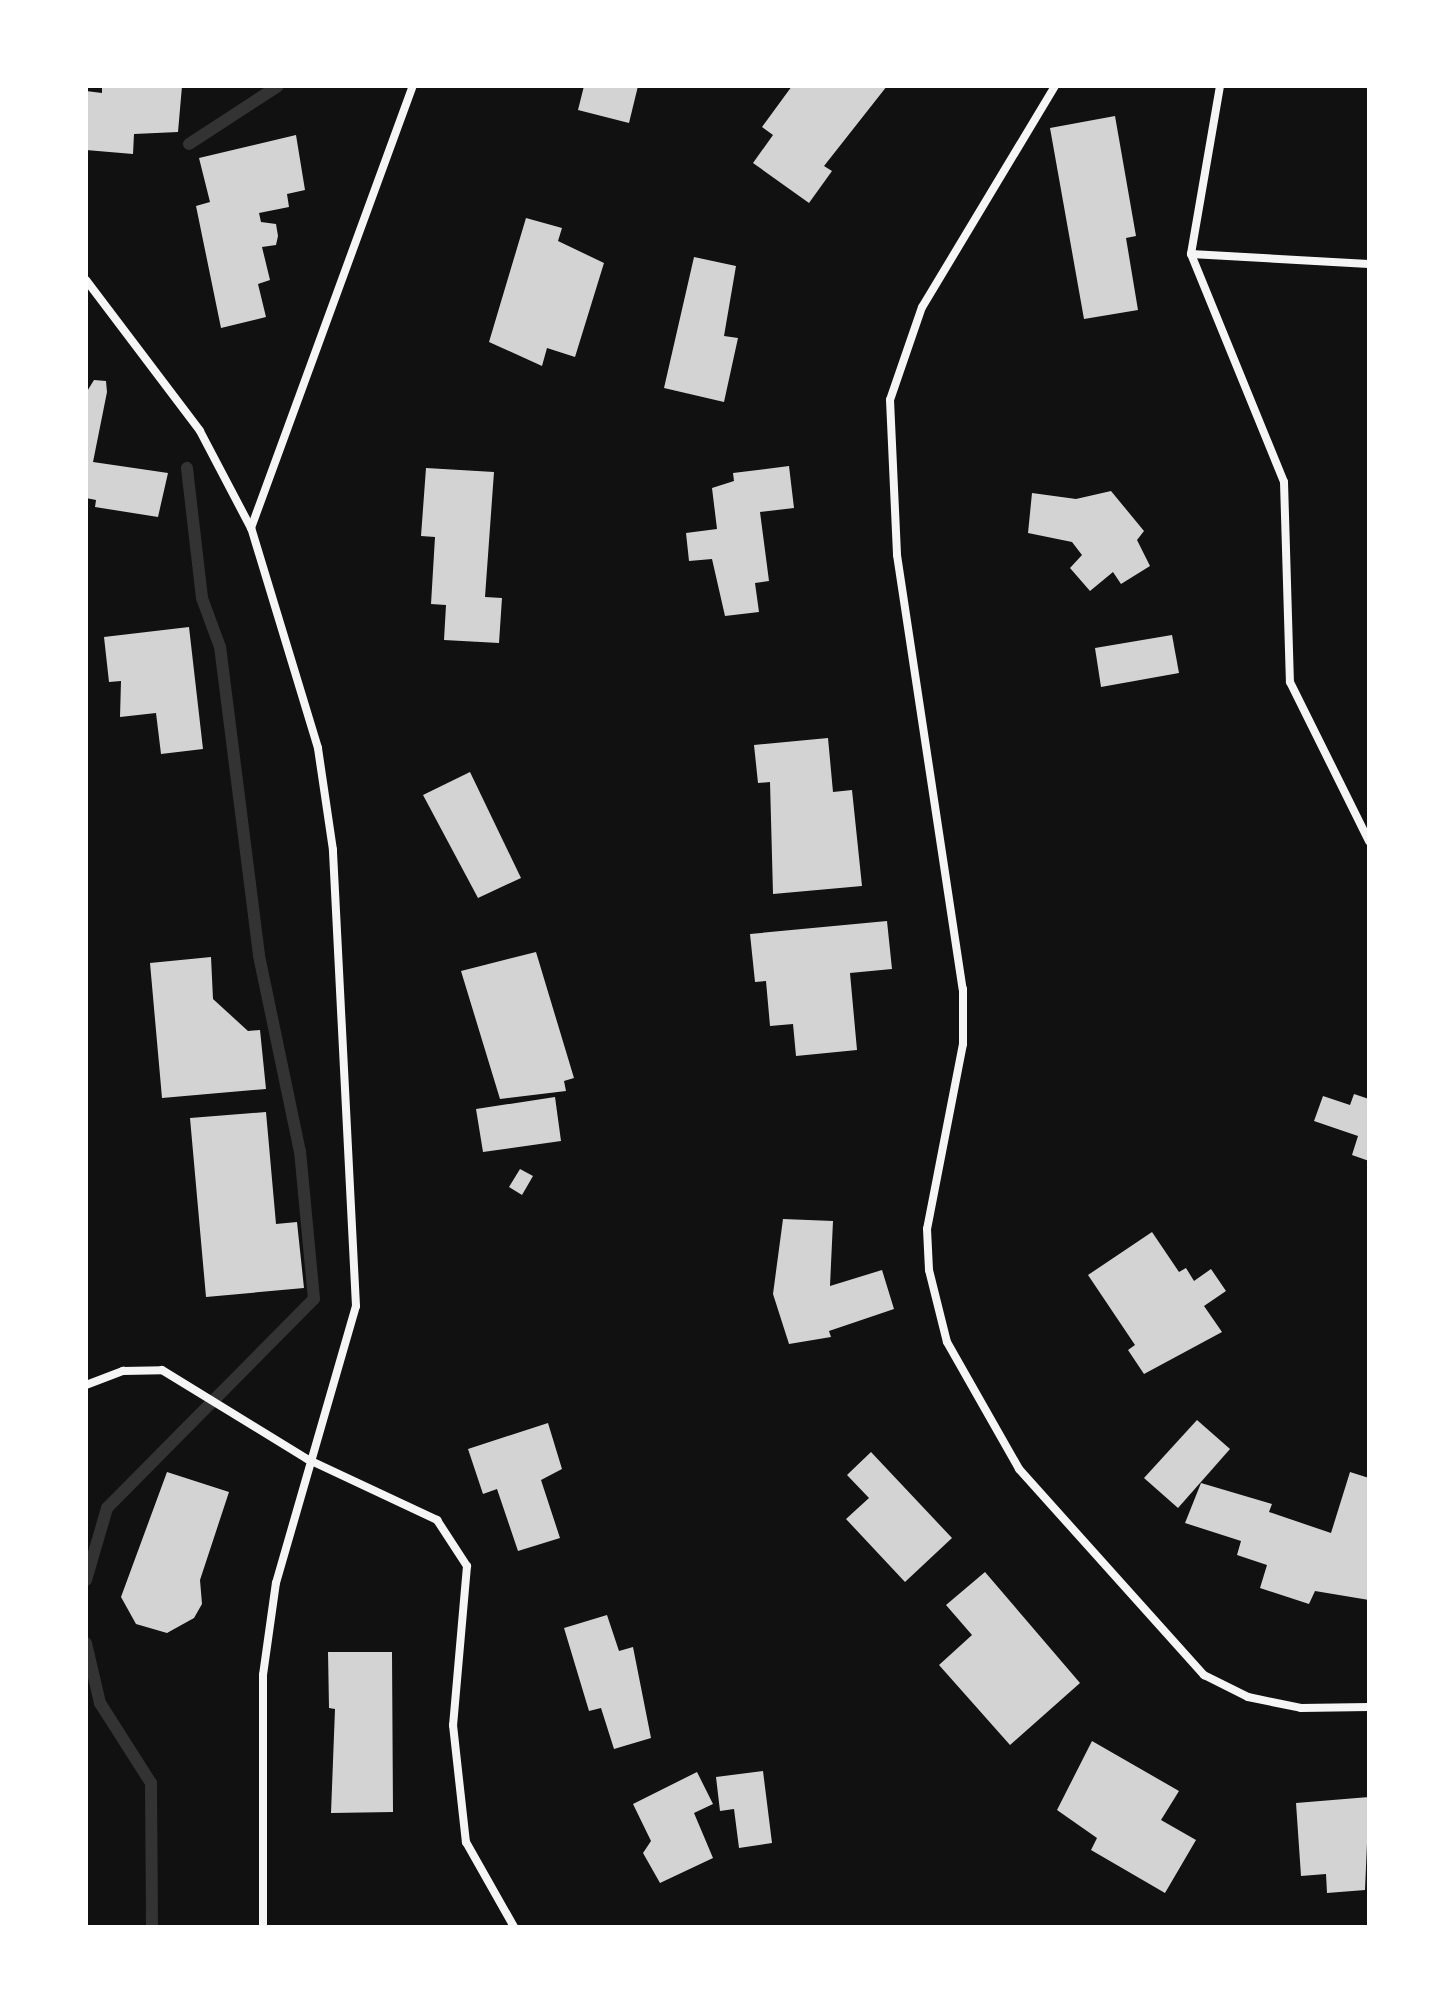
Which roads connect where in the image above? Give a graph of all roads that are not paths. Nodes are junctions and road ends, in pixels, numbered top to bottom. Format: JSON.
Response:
{"nodes":[{"id":1,"x":413,"y":86,"type":"edge"},
{"id":2,"x":1055,"y":86,"type":"edge"},
{"id":3,"x":1220,"y":86,"type":"edge"},
{"id":4,"x":1191,"y":254,"type":"junction"},
{"id":5,"x":1369,"y":264,"type":"edge"},
{"id":6,"x":86,"y":280,"type":"edge"},
{"id":7,"x":251,"y":528,"type":"junction"},
{"id":8,"x":1369,"y":841,"type":"edge"},
{"id":9,"x":86,"y":1385,"type":"edge"},
{"id":10,"x":307,"y":1459,"type":"junction"},
{"id":11,"x":1369,"y":1707,"type":"edge"},
{"id":12,"x":263,"y":1927,"type":"edge"},
{"id":13,"x":514,"y":1927,"type":"edge"}],
"edges":[{"from":1,"to":7,"type":"street"},
{"from":2,"to":11,"type":"street"},
{"from":3,"to":4,"type":"street"},
{"from":4,"to":5,"type":"street"},
{"from":4,"to":8,"type":"street"},
{"from":6,"to":7,"type":"street"},
{"from":7,"to":10,"type":"street"},
{"from":9,"to":10,"type":"street"},
{"from":10,"to":12,"type":"street"},
{"from":10,"to":13,"type":"street"}]}
